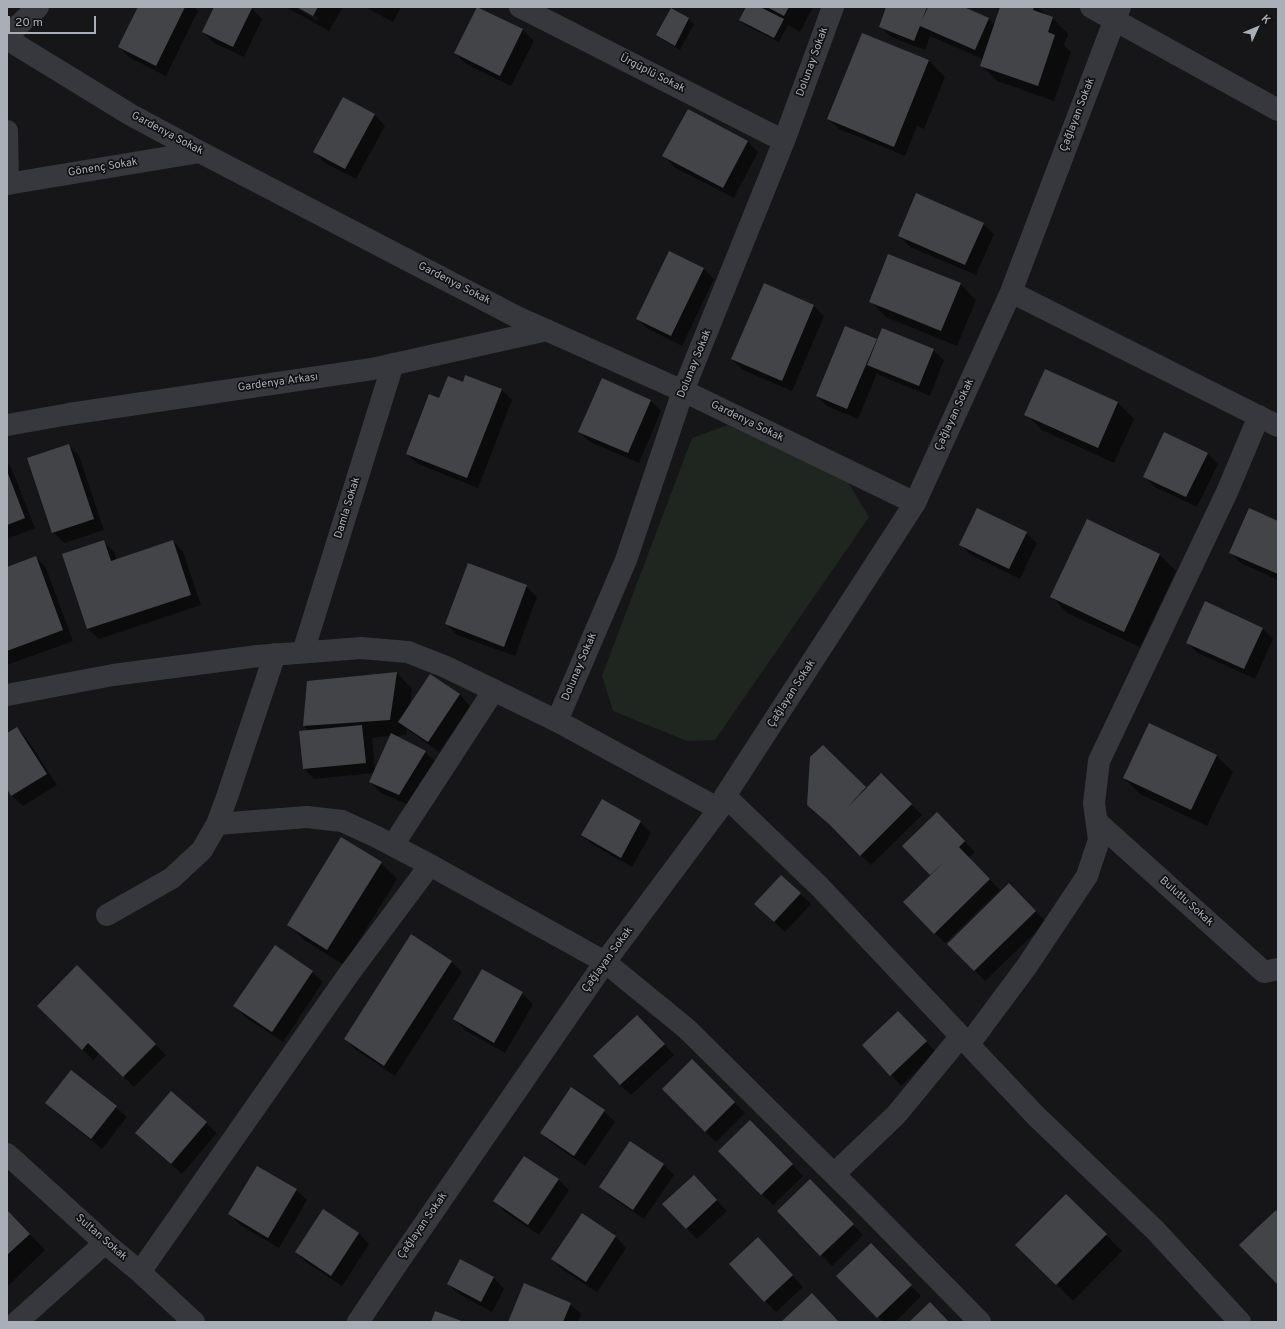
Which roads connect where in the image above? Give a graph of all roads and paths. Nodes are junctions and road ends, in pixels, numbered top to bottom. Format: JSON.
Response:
{"nodes":[{"id":1,"x":38,"y":7,"type":"edge"},
{"id":2,"x":520,"y":7,"type":"edge"},
{"id":3,"x":833,"y":7,"type":"edge"},
{"id":4,"x":1091,"y":7,"type":"edge"},
{"id":5,"x":1118,"y":13,"type":"edge"},
{"id":6,"x":7,"y":38,"type":"edge"},
{"id":7,"x":1278,"y":110,"type":"edge"},
{"id":8,"x":7,"y":131,"type":"edge"},
{"id":9,"x":784,"y":141,"type":"junction"},
{"id":10,"x":200,"y":152,"type":"junction"},
{"id":11,"x":7,"y":184,"type":"edge"},
{"id":12,"x":1011,"y":292,"type":"junction"},
{"id":13,"x":547,"y":330,"type":"junction"},
{"id":14,"x":393,"y":364,"type":"junction"},
{"id":15,"x":683,"y":391,"type":"junction"},
{"id":16,"x":1258,"y":416,"type":"junction"},
{"id":17,"x":7,"y":425,"type":"edge"},
{"id":18,"x":1278,"y":426,"type":"edge"},
{"id":19,"x":915,"y":503,"type":"junction"},
{"id":20,"x":303,"y":652,"type":"junction"},
{"id":21,"x":275,"y":654,"type":"junction"},
{"id":22,"x":494,"y":690,"type":"junction"},
{"id":23,"x":7,"y":695,"type":"edge"},
{"id":24,"x":557,"y":721,"type":"junction"},
{"id":25,"x":722,"y":802,"type":"junction"},
{"id":26,"x":1097,"y":822,"type":"junction"},
{"id":27,"x":217,"y":824,"type":"junction"},
{"id":28,"x":393,"y":845,"type":"junction"},
{"id":29,"x":430,"y":865,"type":"junction"},
{"id":30,"x":106,"y":915,"type":"dead end"},
{"id":31,"x":605,"y":962,"type":"junction"},
{"id":32,"x":1278,"y":969,"type":"edge"},
{"id":33,"x":965,"y":1040,"type":"junction"},
{"id":34,"x":7,"y":1154,"type":"edge"},
{"id":35,"x":834,"y":1174,"type":"junction"},
{"id":36,"x":105,"y":1244,"type":"junction"},
{"id":37,"x":140,"y":1272,"type":"junction"},
{"id":38,"x":17,"y":1322,"type":"edge"},
{"id":39,"x":194,"y":1322,"type":"edge"},
{"id":40,"x":358,"y":1322,"type":"edge"},
{"id":41,"x":980,"y":1322,"type":"edge"},
{"id":42,"x":1240,"y":1322,"type":"edge"}],
"edges":[{"from":1,"to":6,"type":"street"},
{"from":2,"to":9,"type":"street","name":"Ürgüplü Sokak"},
{"from":3,"to":9,"type":"street","name":"Dolunay Sokak"},
{"from":4,"to":5,"type":"street"},
{"from":5,"to":7,"type":"street"},
{"from":5,"to":12,"type":"street","name":"Çağlayan Sokak"},
{"from":6,"to":10,"type":"street","name":"Gardenya Sokak"},
{"from":8,"to":11,"type":"street"},
{"from":9,"to":15,"type":"street","name":"Dolunay Sokak"},
{"from":10,"to":11,"type":"street","name":"Gönenç Sokak"},
{"from":10,"to":13,"type":"street","name":"Gardenya Sokak"},
{"from":12,"to":16,"type":"street"},
{"from":12,"to":19,"type":"street","name":"Çağlayan Sokak"},
{"from":13,"to":14,"type":"street","name":"Gardenya Arkası"},
{"from":13,"to":15,"type":"street","name":"Gardenya Sokak"},
{"from":14,"to":17,"type":"street","name":"Gardenya Arkası"},
{"from":14,"to":20,"type":"street","name":"Damla Sokak"},
{"from":15,"to":19,"type":"street","name":"Gardenya Sokak"},
{"from":15,"to":24,"type":"street","name":"Dolunay Sokak"},
{"from":16,"to":18,"type":"street"},
{"from":16,"to":26,"type":"street"},
{"from":19,"to":25,"type":"street","name":"Çağlayan Sokak"},
{"from":20,"to":21,"type":"street"},
{"from":20,"to":22,"type":"street"},
{"from":21,"to":23,"type":"street"},
{"from":21,"to":27,"type":"street"},
{"from":22,"to":24,"type":"street"},
{"from":22,"to":28,"type":"street"},
{"from":24,"to":25,"type":"street"},
{"from":25,"to":31,"type":"street","name":"Çağlayan Sokak"},
{"from":25,"to":33,"type":"street"},
{"from":26,"to":32,"type":"street","name":"Bulutlu Sokak"},
{"from":26,"to":33,"type":"street"},
{"from":27,"to":28,"type":"street"},
{"from":27,"to":30,"type":"street"},
{"from":28,"to":29,"type":"street"},
{"from":29,"to":31,"type":"street"},
{"from":29,"to":37,"type":"street"},
{"from":31,"to":35,"type":"street"},
{"from":31,"to":40,"type":"street","name":"Çağlayan Sokak"},
{"from":33,"to":35,"type":"street"},
{"from":33,"to":42,"type":"street"},
{"from":34,"to":36,"type":"street","name":"Sultan Sokak"},
{"from":35,"to":41,"type":"street"},
{"from":36,"to":37,"type":"street","name":"Sultan Sokak"},
{"from":36,"to":38,"type":"street"},
{"from":37,"to":39,"type":"street","name":"Sultan Sokak"}]}
